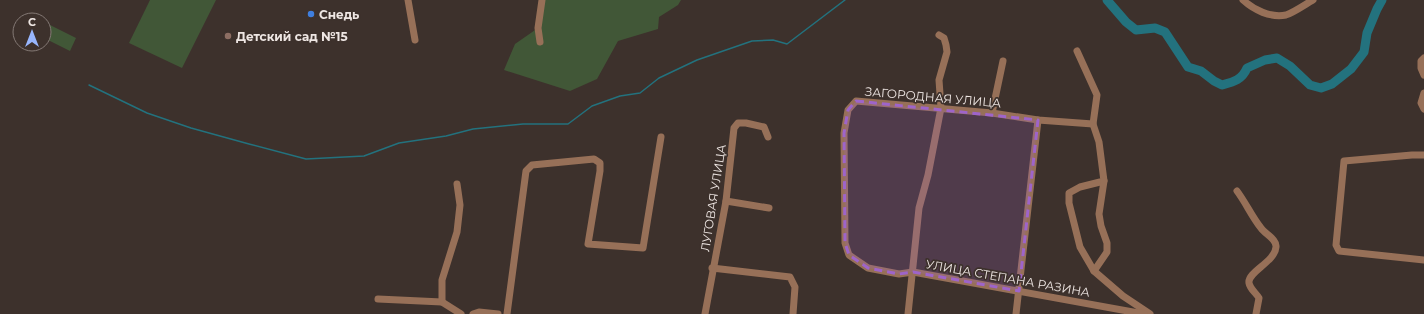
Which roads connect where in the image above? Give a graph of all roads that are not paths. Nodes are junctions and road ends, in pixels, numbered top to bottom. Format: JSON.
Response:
{"nodes":[{"id":1,"x":408,"y":0,"type":"edge"},
{"id":2,"x":542,"y":0,"type":"edge"},
{"id":3,"x":1243,"y":0,"type":"edge"},
{"id":4,"x":1313,"y":0,"type":"edge"},
{"id":5,"x":939,"y":35,"type":"dead end"},
{"id":6,"x":416,"y":40,"type":"dead end"},
{"id":7,"x":540,"y":42,"type":"dead end"},
{"id":8,"x":1077,"y":51,"type":"dead end"},
{"id":9,"x":1424,"y":58,"type":"edge"},
{"id":10,"x":1003,"y":61,"type":"dead end"},
{"id":11,"x":1424,"y":75,"type":"edge"},
{"id":12,"x":1424,"y":93,"type":"edge"},
{"id":13,"x":941,"y":108,"type":"junction"},
{"id":14,"x":1424,"y":109,"type":"edge"},
{"id":15,"x":992,"y":113,"type":"junction"},
{"id":16,"x":1038,"y":120,"type":"junction"},
{"id":17,"x":1093,"y":124,"type":"junction"},
{"id":18,"x":661,"y":137,"type":"dead end"},
{"id":19,"x":768,"y":137,"type":"dead end"},
{"id":20,"x":1424,"y":155,"type":"edge"},
{"id":21,"x":1104,"y":181,"type":"junction"},
{"id":22,"x":457,"y":184,"type":"dead end"},
{"id":23,"x":1237,"y":191,"type":"dead end"},
{"id":24,"x":726,"y":201,"type":"junction"},
{"id":25,"x":768,"y":208,"type":"dead end"},
{"id":26,"x":1424,"y":260,"type":"edge"},
{"id":27,"x":712,"y":268,"type":"junction"},
{"id":28,"x":868,"y":268,"type":"joint"},
{"id":29,"x":913,"y":272,"type":"junction"},
{"id":30,"x":1094,"y":272,"type":"junction"},
{"id":31,"x":1019,"y":291,"type":"junction"},
{"id":32,"x":378,"y":300,"type":"dead end"},
{"id":33,"x":442,"y":302,"type":"junction"},
{"id":34,"x":461,"y":314,"type":"edge"},
{"id":35,"x":472,"y":314,"type":"edge"},
{"id":36,"x":498,"y":314,"type":"edge"},
{"id":37,"x":507,"y":314,"type":"edge"},
{"id":38,"x":705,"y":314,"type":"edge"},
{"id":39,"x":793,"y":314,"type":"edge"},
{"id":40,"x":908,"y":314,"type":"edge"},
{"id":41,"x":1016,"y":314,"type":"edge"},
{"id":42,"x":1144,"y":314,"type":"edge"},
{"id":43,"x":1150,"y":314,"type":"edge"},
{"id":44,"x":1256,"y":314,"type":"edge"}],
"edges":[{"from":1,"to":6,"type":"street"},
{"from":2,"to":7,"type":"street"},
{"from":3,"to":4,"type":"street"},
{"from":5,"to":13,"type":"street"},
{"from":8,"to":17,"type":"street"},
{"from":9,"to":11,"type":"street"},
{"from":10,"to":15,"type":"street"},
{"from":12,"to":14,"type":"street"},
{"from":13,"to":15,"type":"street","name":"ЗАГОРОДНАЯ УЛИЦА"},
{"from":13,"to":28,"type":"street","name":"ЗАГОРОДНАЯ УЛИЦА"},
{"from":13,"to":29,"type":"street"},
{"from":15,"to":16,"type":"street","name":"ЗАГОРОДНАЯ УЛИЦА"},
{"from":16,"to":17,"type":"street","name":"ЗАГОРОДНАЯ УЛИЦА"},
{"from":16,"to":31,"type":"street"},
{"from":17,"to":21,"type":"street"},
{"from":18,"to":37,"type":"street"},
{"from":19,"to":24,"type":"street","name":"ЛУГОВАЯ УЛИЦА"},
{"from":20,"to":26,"type":"street"},
{"from":21,"to":30,"type":"street"},
{"from":21,"to":30,"type":"street"},
{"from":22,"to":33,"type":"street"},
{"from":23,"to":44,"type":"street"},
{"from":24,"to":25,"type":"street"},
{"from":24,"to":27,"type":"street","name":"ЛУГОВАЯ УЛИЦА"},
{"from":27,"to":38,"type":"street","name":"ЛУГОВАЯ УЛИЦА"},
{"from":27,"to":39,"type":"street"},
{"from":28,"to":29,"type":"street","name":"УЛИЦА СТЕПАНА РАЗИНА"},
{"from":29,"to":31,"type":"street","name":"УЛИЦА СТЕПАНА РАЗИНА"},
{"from":29,"to":40,"type":"street"},
{"from":30,"to":43,"type":"street"},
{"from":31,"to":41,"type":"street"},
{"from":31,"to":42,"type":"street","name":"УЛИЦА СТЕПАНА РАЗИНА"},
{"from":32,"to":33,"type":"street"},
{"from":33,"to":34,"type":"street"},
{"from":35,"to":36,"type":"street"}]}
